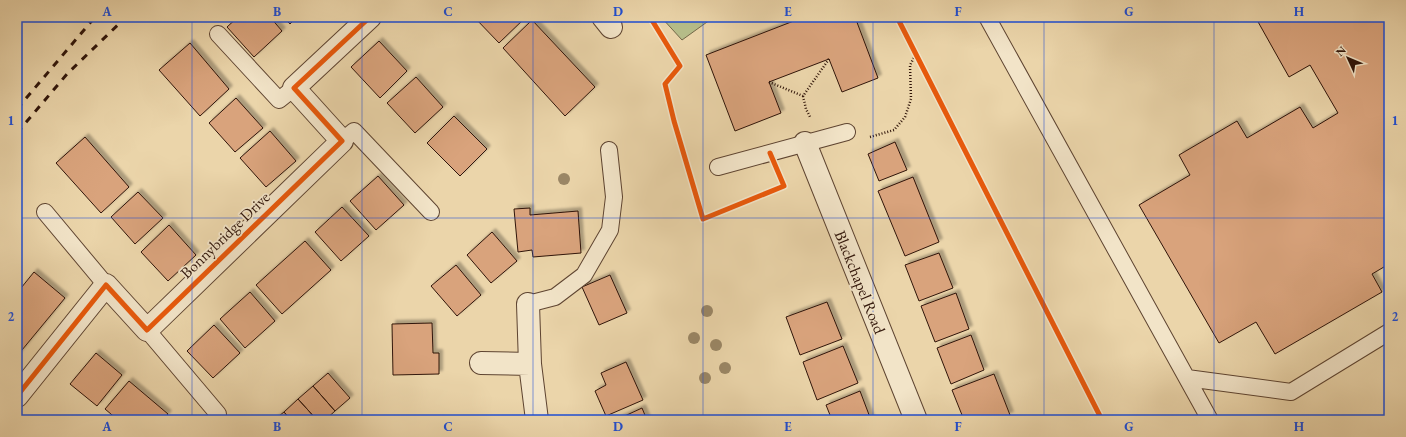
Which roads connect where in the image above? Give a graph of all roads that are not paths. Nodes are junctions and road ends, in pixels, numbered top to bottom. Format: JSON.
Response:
{"nodes":[{"id":1,"x":370,"y":17,"type":"edge"},
{"id":2,"x":988,"y":17,"type":"edge"},
{"id":3,"x":218,"y":34,"type":"dead end"},
{"id":4,"x":294,"y":88,"type":"junction"},
{"id":5,"x":847,"y":132,"type":"road end"},
{"id":6,"x":342,"y":141,"type":"junction"},
{"id":7,"x":805,"y":143,"type":"junction"},
{"id":8,"x":608,"y":150,"type":"dead end"},
{"id":9,"x":718,"y":167,"type":"dead end"},
{"id":10,"x":45,"y":212,"type":"dead end"},
{"id":11,"x":431,"y":212,"type":"dead end"},
{"id":12,"x":106,"y":285,"type":"junction"},
{"id":13,"x":528,"y":304,"type":"joint"},
{"id":14,"x":146,"y":330,"type":"junction"},
{"id":15,"x":1389,"y":332,"type":"edge"},
{"id":16,"x":481,"y":363,"type":"dead end"},
{"id":17,"x":530,"y":364,"type":"junction"},
{"id":18,"x":1187,"y":378,"type":"junction"},
{"id":19,"x":17,"y":396,"type":"edge"},
{"id":20,"x":218,"y":414,"type":"dead end"},
{"id":21,"x":537,"y":420,"type":"edge"},
{"id":22,"x":916,"y":420,"type":"edge"},
{"id":23,"x":1210,"y":420,"type":"edge"}],
"edges":[{"from":1,"to":4,"type":"street"},
{"from":2,"to":18,"type":"lane"},
{"from":3,"to":4,"type":"lane"},
{"from":4,"to":6,"type":"street"},
{"from":5,"to":7,"type":"lane"},
{"from":6,"to":11,"type":"lane"},
{"from":6,"to":14,"type":"street","name":"Bonnybridge Drive"},
{"from":7,"to":9,"type":"lane"},
{"from":7,"to":22,"type":"street","name":"Blackchapel Road"},
{"from":8,"to":13,"type":"lane"},
{"from":10,"to":12,"type":"lane"},
{"from":12,"to":14,"type":"street"},
{"from":12,"to":19,"type":"street"},
{"from":13,"to":17,"type":"street"},
{"from":14,"to":20,"type":"lane"},
{"from":15,"to":18,"type":"lane"},
{"from":16,"to":17,"type":"street"},
{"from":17,"to":21,"type":"street"},
{"from":18,"to":23,"type":"lane"}]}
